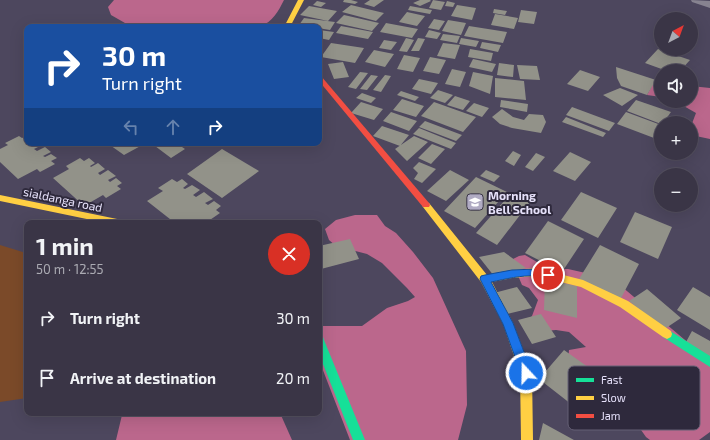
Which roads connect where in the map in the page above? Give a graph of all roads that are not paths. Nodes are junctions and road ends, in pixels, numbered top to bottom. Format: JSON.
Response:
{"nodes":[{"id":1,"x":301,"y":0,"type":"edge"},
{"id":2,"x":696,"y":0,"type":"edge"},
{"id":3,"x":710,"y":5,"type":"edge"},
{"id":4,"x":289,"y":24,"type":"edge"},
{"id":5,"x":322,"y":81,"type":"edge"},
{"id":6,"x":0,"y":198,"type":"edge"},
{"id":7,"x":107,"y":220,"type":"edge"},
{"id":8,"x":485,"y":279,"type":"junction"},
{"id":9,"x":322,"y":348,"type":"edge"},
{"id":10,"x":710,"y":362,"type":"edge"},
{"id":11,"x":359,"y":440,"type":"edge"},
{"id":12,"x":527,"y":440,"type":"edge"}],
"edges":[{"from":1,"to":4,"type":"street"},
{"from":2,"to":3,"type":"street"},
{"from":5,"to":8,"type":"street"},
{"from":6,"to":7,"type":"street","name":"sialdanga road"},
{"from":8,"to":10,"type":"street"},
{"from":8,"to":12,"type":"street"},
{"from":9,"to":11,"type":"street"}]}
